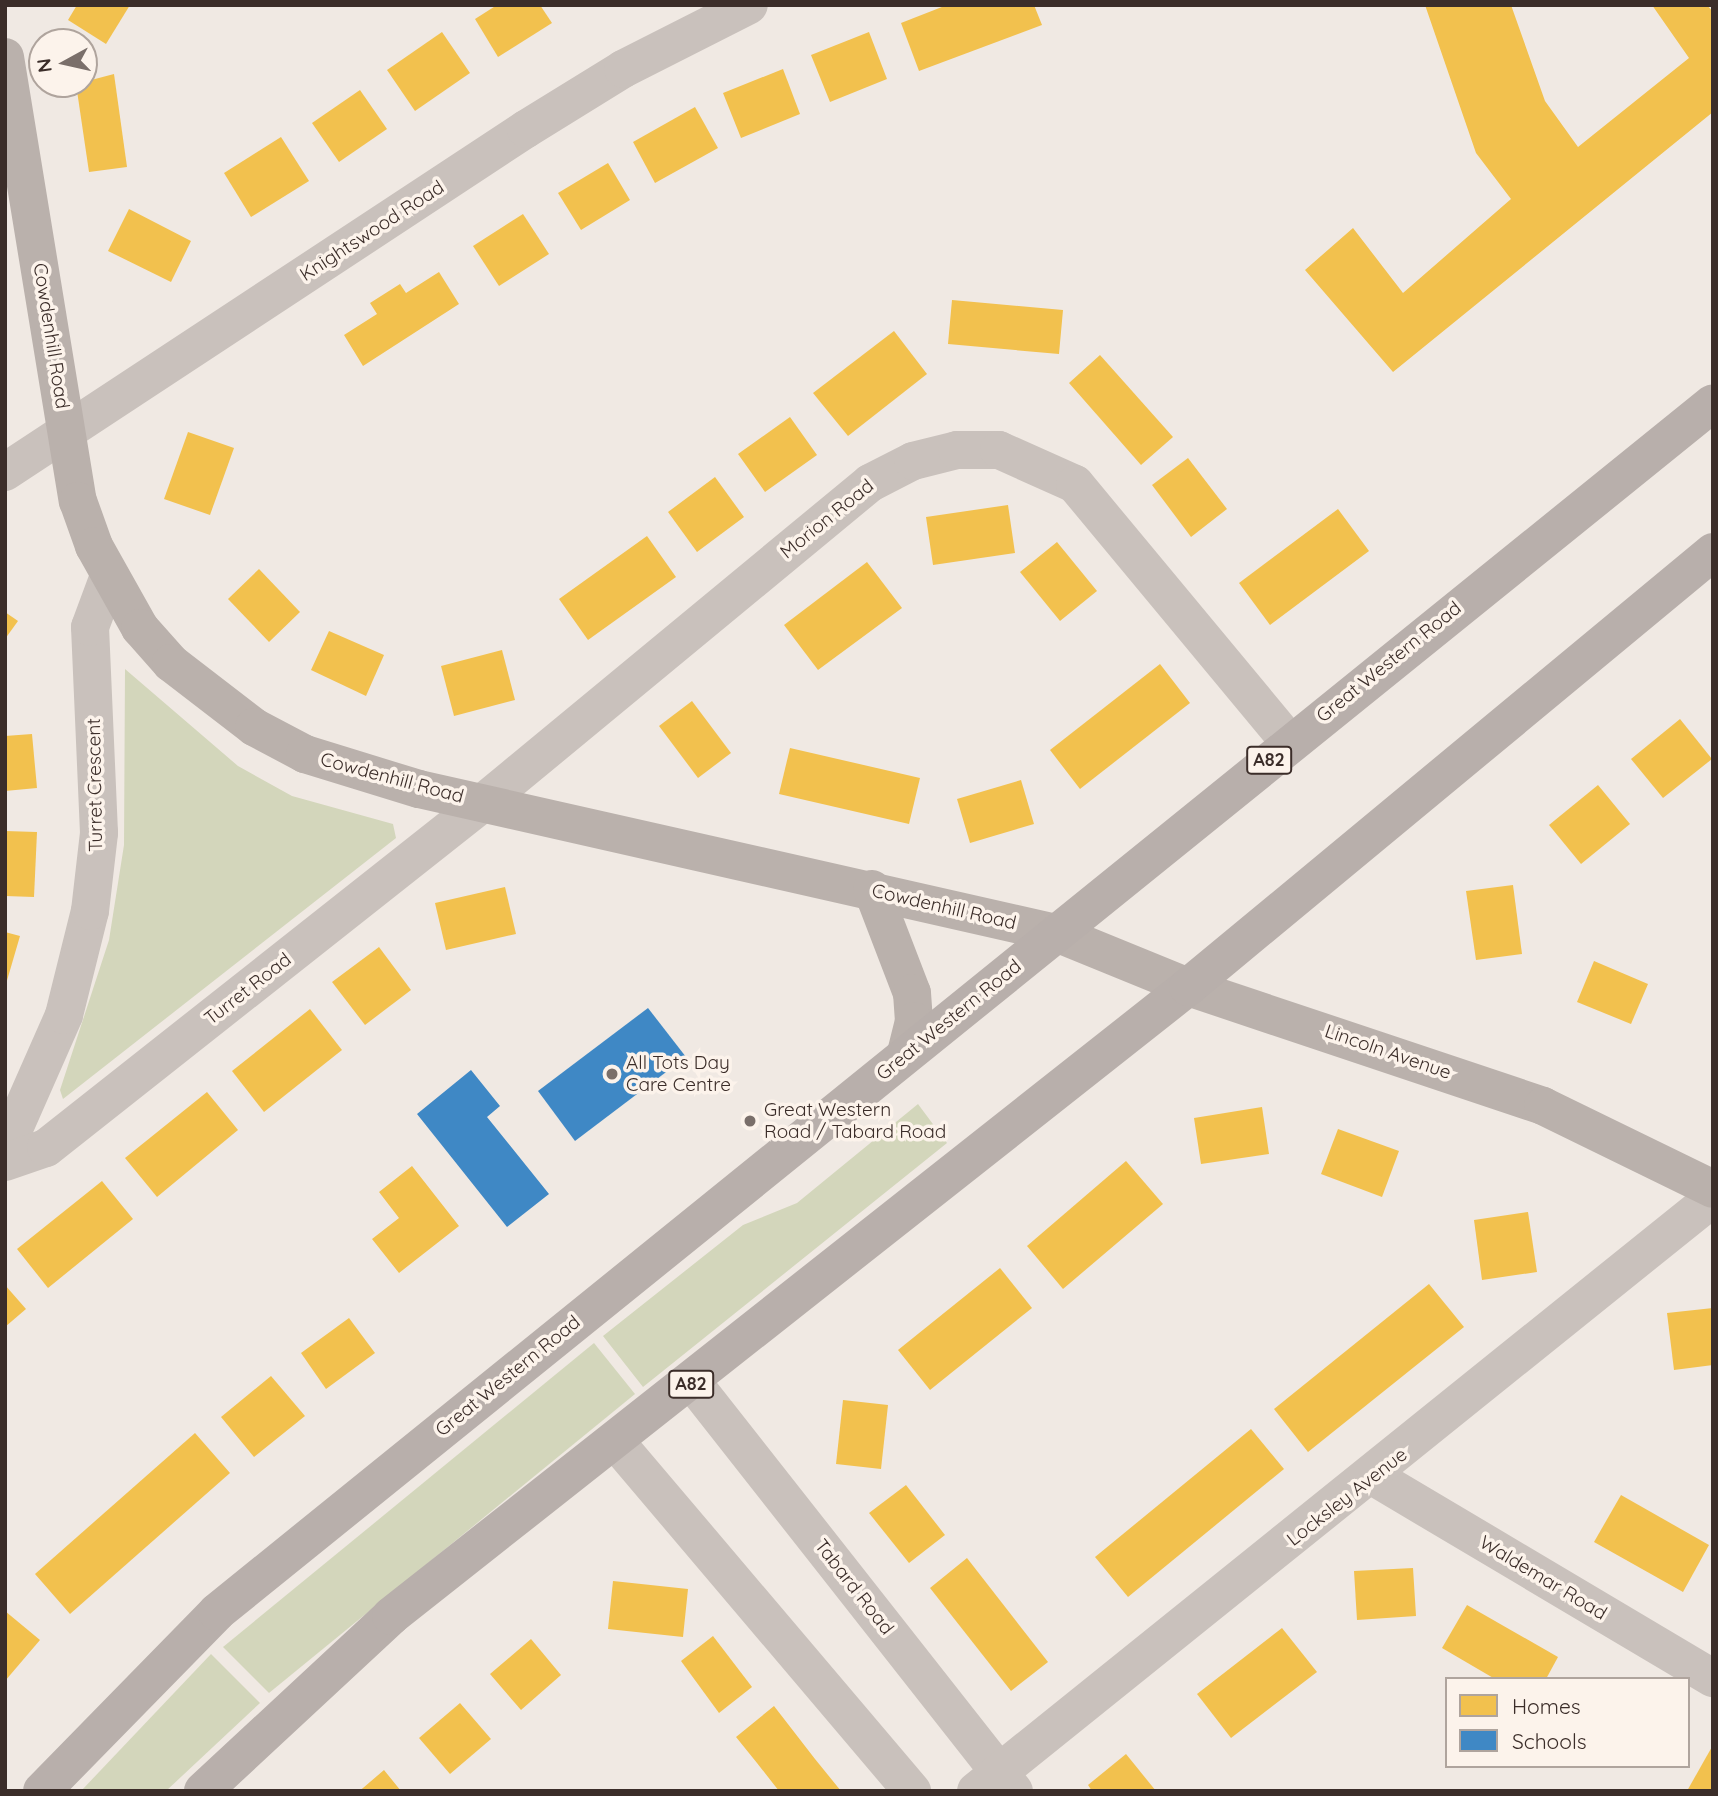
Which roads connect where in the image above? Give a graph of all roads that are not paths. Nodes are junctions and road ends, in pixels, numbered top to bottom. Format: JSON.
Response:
{"nodes":[{"id":1,"x":725,"y":9,"type":"edge"},
{"id":2,"x":5,"y":57,"type":"edge"},
{"id":3,"x":1713,"y":402,"type":"edge"},
{"id":4,"x":66,"y":433,"type":"junction"},
{"id":5,"x":5,"y":472,"type":"edge"},
{"id":6,"x":1713,"y":552,"type":"edge"},
{"id":7,"x":108,"y":576,"type":"junction"},
{"id":8,"x":1290,"y":743,"type":"junction"},
{"id":9,"x":484,"y":802,"type":"junction"},
{"id":10,"x":872,"y":889,"type":"junction"},
{"id":11,"x":1056,"y":933,"type":"junction"},
{"id":12,"x":1188,"y":987,"type":"junction"},
{"id":13,"x":906,"y":1054,"type":"junction"},
{"id":14,"x":5,"y":1149,"type":"edge"},
{"id":15,"x":5,"y":1162,"type":"edge"},
{"id":16,"x":1713,"y":1189,"type":"edge"},
{"id":17,"x":1713,"y":1198,"type":"edge"},
{"id":18,"x":693,"y":1383,"type":"junction"},
{"id":19,"x":616,"y":1442,"type":"junction"},
{"id":20,"x":1374,"y":1477,"type":"junction"},
{"id":21,"x":1713,"y":1678,"type":"edge"},
{"id":22,"x":997,"y":1785,"type":"edge"},
{"id":23,"x":42,"y":1791,"type":"edge"},
{"id":24,"x":203,"y":1791,"type":"edge"},
{"id":25,"x":912,"y":1791,"type":"edge"}],
"edges":[{"from":1,"to":4,"type":"street","name":"Knightswood Road"},
{"from":2,"to":4,"type":"street","name":"Cowdenhill Road"},
{"from":3,"to":8,"type":"main road","name":"Great Western Road","number":"A82"},
{"from":4,"to":5,"type":"street","name":"Knightswood Road"},
{"from":4,"to":7,"type":"street","name":"Cowdenhill Road"},
{"from":6,"to":12,"type":"main road","number":"A82"},
{"from":7,"to":9,"type":"street","name":"Cowdenhill Road"},
{"from":7,"to":14,"type":"street","name":"Turret Crescent"},
{"from":8,"to":9,"type":"street","name":"Morion Road"},
{"from":8,"to":11,"type":"main road","name":"Great Western Road","number":"A82"},
{"from":9,"to":10,"type":"street","name":"Cowdenhill Road"},
{"from":9,"to":15,"type":"street","name":"Turret Road"},
{"from":10,"to":11,"type":"street","name":"Cowdenhill Road"},
{"from":10,"to":13,"type":"street"},
{"from":11,"to":12,"type":"street","name":"Lincoln Avenue"},
{"from":11,"to":13,"type":"main road","name":"Great Western Road","number":"A82"},
{"from":12,"to":16,"type":"street","name":"Lincoln Avenue"},
{"from":12,"to":18,"type":"main road","number":"A82"},
{"from":13,"to":23,"type":"main road","name":"Great Western Road","number":"A82"},
{"from":17,"to":20,"type":"street","name":"Locksley Avenue"},
{"from":18,"to":19,"type":"main road","number":"A82"},
{"from":18,"to":22,"type":"street","name":"Tabard Road"},
{"from":19,"to":24,"type":"main road","number":"A82"},
{"from":19,"to":25,"type":"street"},
{"from":20,"to":21,"type":"street","name":"Waldemar Road"},
{"from":20,"to":22,"type":"street","name":"Locksley Avenue"}]}
